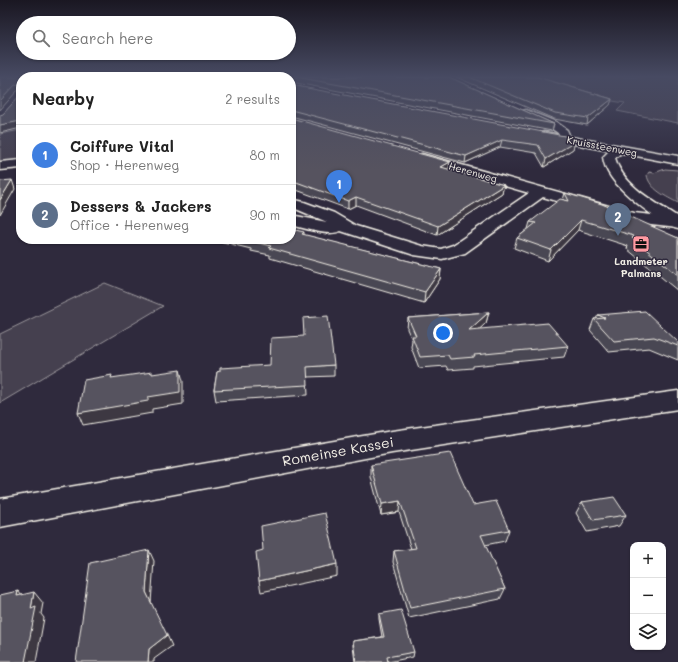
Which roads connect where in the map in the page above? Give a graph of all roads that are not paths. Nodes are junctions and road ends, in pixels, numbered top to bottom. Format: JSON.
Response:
{"nodes":[{"id":1,"x":520,"y":110,"type":"edge"},
{"id":2,"x":530,"y":132,"type":"edge"},
{"id":3,"x":565,"y":139,"type":"junction"},
{"id":4,"x":618,"y":149,"type":"junction"},
{"id":5,"x":412,"y":155,"type":"edge"},
{"id":6,"x":678,"y":160,"type":"edge"},
{"id":7,"x":16,"y":164,"type":"edge"},
{"id":8,"x":635,"y":164,"type":"junction"},
{"id":9,"x":0,"y":166,"type":"edge"},
{"id":10,"x":540,"y":192,"type":"junction"},
{"id":11,"x":296,"y":204,"type":"edge"},
{"id":12,"x":296,"y":221,"type":"edge"},
{"id":13,"x":678,"y":221,"type":"edge"},
{"id":14,"x":350,"y":229,"type":"junction"},
{"id":15,"x":678,"y":400,"type":"edge"},
{"id":16,"x":0,"y":513,"type":"edge"}],
"edges":[{"from":1,"to":3,"type":"street"},
{"from":2,"to":3,"type":"street","name":"Kruissteenweg"},
{"from":3,"to":4,"type":"street","name":"Kruissteenweg"},
{"from":4,"to":8,"type":"street","name":"Kruissteenweg"},
{"from":4,"to":13,"type":"street"},
{"from":5,"to":10,"type":"street","name":"Herenweg"},
{"from":6,"to":8,"type":"street","name":"Kruissteenweg"},
{"from":7,"to":9,"type":"street"},
{"from":8,"to":13,"type":"street"},
{"from":10,"to":13,"type":"street","name":"Herenweg"},
{"from":10,"to":14,"type":"street"},
{"from":11,"to":14,"type":"street"},
{"from":12,"to":14,"type":"street"},
{"from":15,"to":16,"type":"street","name":"Romeinse Kassei"}]}
